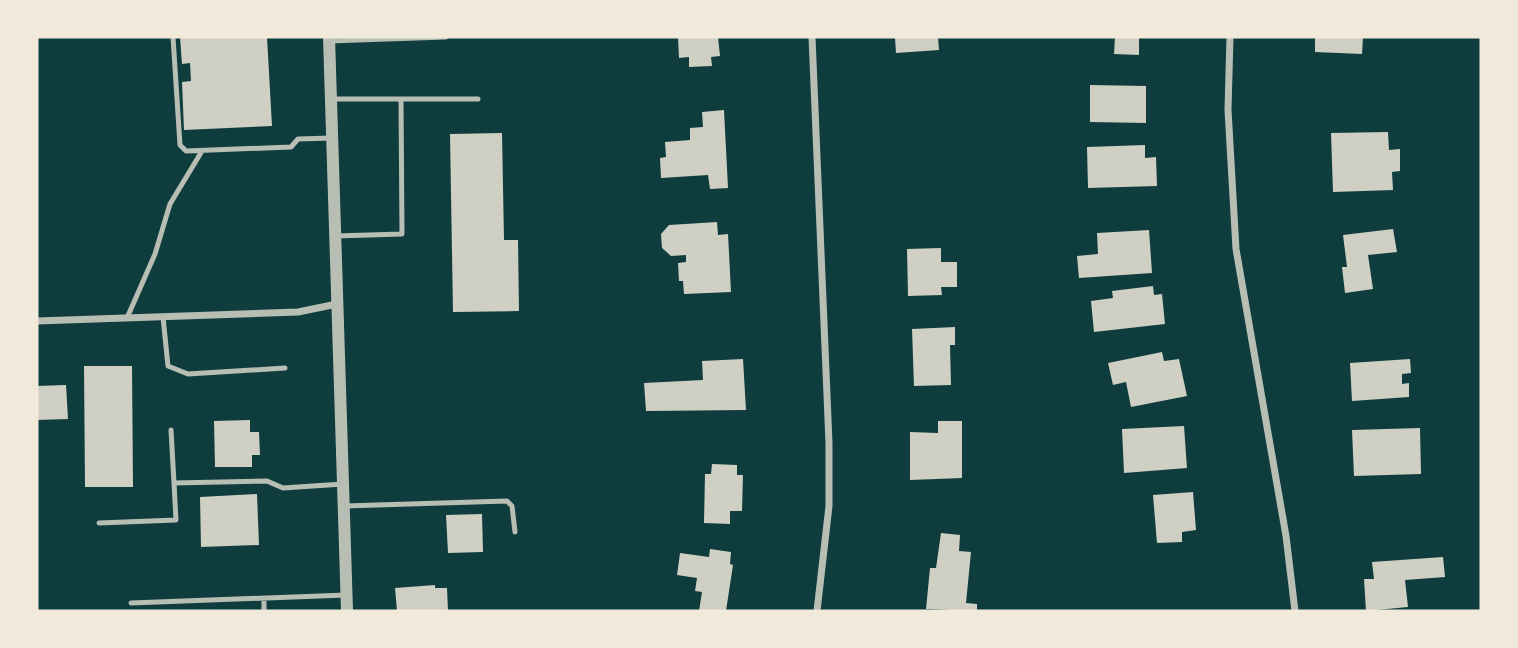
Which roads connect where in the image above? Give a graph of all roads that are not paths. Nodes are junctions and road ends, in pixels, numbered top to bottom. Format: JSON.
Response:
{"nodes":[{"id":1,"x":173,"y":37,"type":"edge"},
{"id":2,"x":446,"y":37,"type":"edge"},
{"id":3,"x":812,"y":37,"type":"edge"},
{"id":4,"x":1230,"y":37,"type":"edge"},
{"id":5,"x":329,"y":39,"type":"edge"},
{"id":6,"x":332,"y":99,"type":"junction"},
{"id":7,"x":401,"y":99,"type":"junction"},
{"id":8,"x":478,"y":99,"type":"dead end"},
{"id":9,"x":334,"y":138,"type":"junction"},
{"id":10,"x":202,"y":151,"type":"junction"},
{"id":11,"x":335,"y":236,"type":"junction"},
{"id":12,"x":337,"y":304,"type":"junction"},
{"id":13,"x":163,"y":317,"type":"junction"},
{"id":14,"x":127,"y":318,"type":"junction"},
{"id":15,"x":37,"y":321,"type":"edge"},
{"id":16,"x":285,"y":368,"type":"dead end"},
{"id":17,"x":171,"y":430,"type":"dead end"},
{"id":18,"x":174,"y":483,"type":"junction"},
{"id":19,"x":343,"y":484,"type":"junction"},
{"id":20,"x":344,"y":506,"type":"junction"},
{"id":21,"x":99,"y":523,"type":"dead end"},
{"id":22,"x":515,"y":532,"type":"dead end"},
{"id":23,"x":346,"y":595,"type":"junction"},
{"id":24,"x":264,"y":598,"type":"junction"},
{"id":25,"x":131,"y":603,"type":"dead end"},
{"id":26,"x":264,"y":611,"type":"edge"},
{"id":27,"x":347,"y":611,"type":"edge"},
{"id":28,"x":817,"y":611,"type":"edge"},
{"id":29,"x":1295,"y":611,"type":"edge"}],
"edges":[{"from":1,"to":10,"type":"lane"},
{"from":2,"to":5,"type":"lane"},
{"from":3,"to":28,"type":"street"},
{"from":4,"to":29,"type":"street"},
{"from":5,"to":6,"type":"street"},
{"from":6,"to":7,"type":"lane"},
{"from":6,"to":9,"type":"street"},
{"from":7,"to":8,"type":"lane"},
{"from":7,"to":11,"type":"lane"},
{"from":9,"to":10,"type":"lane"},
{"from":9,"to":11,"type":"street"},
{"from":10,"to":14,"type":"lane"},
{"from":11,"to":12,"type":"street"},
{"from":12,"to":13,"type":"street"},
{"from":12,"to":19,"type":"street"},
{"from":13,"to":14,"type":"street"},
{"from":13,"to":16,"type":"lane"},
{"from":14,"to":15,"type":"street"},
{"from":17,"to":18,"type":"lane"},
{"from":18,"to":19,"type":"lane"},
{"from":18,"to":21,"type":"lane"},
{"from":19,"to":20,"type":"street"},
{"from":20,"to":22,"type":"lane"},
{"from":20,"to":23,"type":"street"},
{"from":23,"to":24,"type":"lane"},
{"from":23,"to":27,"type":"street"},
{"from":24,"to":25,"type":"lane"},
{"from":24,"to":26,"type":"lane"}]}
